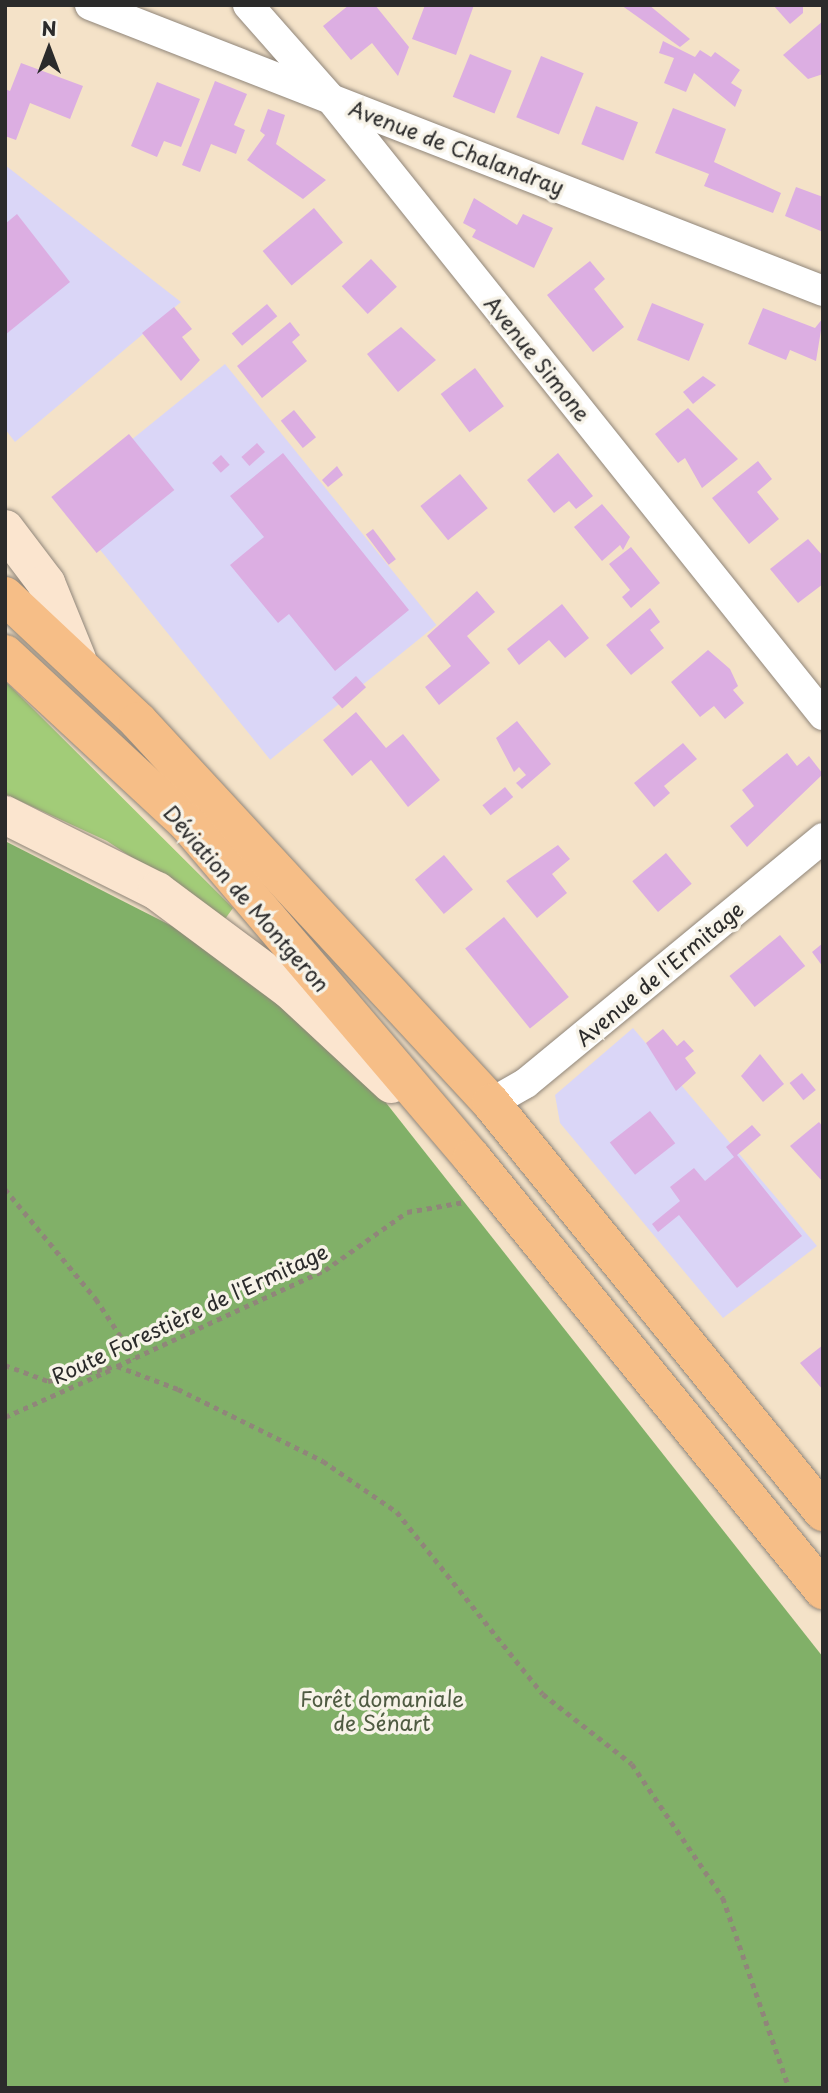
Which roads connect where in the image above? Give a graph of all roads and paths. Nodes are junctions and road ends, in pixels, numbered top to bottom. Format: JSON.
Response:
{"nodes":[{"id":1,"x":90,"y":5,"type":"edge"},
{"id":2,"x":248,"y":5,"type":"edge"},
{"id":3,"x":330,"y":98,"type":"junction"},
{"id":4,"x":823,"y":291,"type":"edge"},
{"id":5,"x":5,"y":529,"type":"edge"},
{"id":6,"x":5,"y":596,"type":"edge"},
{"id":7,"x":5,"y":654,"type":"edge"},
{"id":8,"x":77,"y":659,"type":"junction"},
{"id":9,"x":823,"y":715,"type":"edge"},
{"id":10,"x":5,"y":815,"type":"edge"},
{"id":11,"x":823,"y":838,"type":"edge"},
{"id":12,"x":491,"y":1103,"type":"junction"},
{"id":13,"x":472,"y":1158,"type":"junction"},
{"id":14,"x":5,"y":1189,"type":"edge"},
{"id":15,"x":501,"y":1195,"type":"junction"},
{"id":16,"x":135,"y":1358,"type":"junction"},
{"id":17,"x":5,"y":1365,"type":"edge"},
{"id":18,"x":117,"y":1366,"type":"junction"},
{"id":19,"x":5,"y":1417,"type":"edge"},
{"id":20,"x":823,"y":1512,"type":"edge"},
{"id":21,"x":823,"y":1590,"type":"edge"},
{"id":22,"x":789,"y":2088,"type":"edge"}],
"edges":[{"from":1,"to":3,"type":"street","name":"Avenue de Chalandray"},
{"from":2,"to":3,"type":"street","name":"Avenue Simone"},
{"from":3,"to":4,"type":"street","name":"Avenue de Chalandray"},
{"from":3,"to":9,"type":"street","name":"Avenue Simone"},
{"from":5,"to":8,"type":"main road"},
{"from":6,"to":8,"type":"main road"},
{"from":7,"to":13,"type":"main road","name":"Déviation de Montgeron"},
{"from":8,"to":12,"type":"main road"},
{"from":10,"to":13,"type":"main road"},
{"from":11,"to":12,"type":"street","name":"Avenue de l'Ermitage"},
{"from":12,"to":20,"type":"main road"},
{"from":13,"to":15,"type":"main road","name":"Déviation de Montgeron"},
{"from":14,"to":16,"type":"path"},
{"from":15,"to":16,"type":"path","name":"Route Forestière de l'Ermitage"},
{"from":15,"to":21,"type":"main road","name":"Déviation de Montgeron"},
{"from":16,"to":18,"type":"path","name":"Route Forestière de l'Ermitage"},
{"from":17,"to":18,"type":"path"},
{"from":18,"to":19,"type":"path","name":"Route Forestière de l'Ermitage"},
{"from":18,"to":22,"type":"path"}]}
